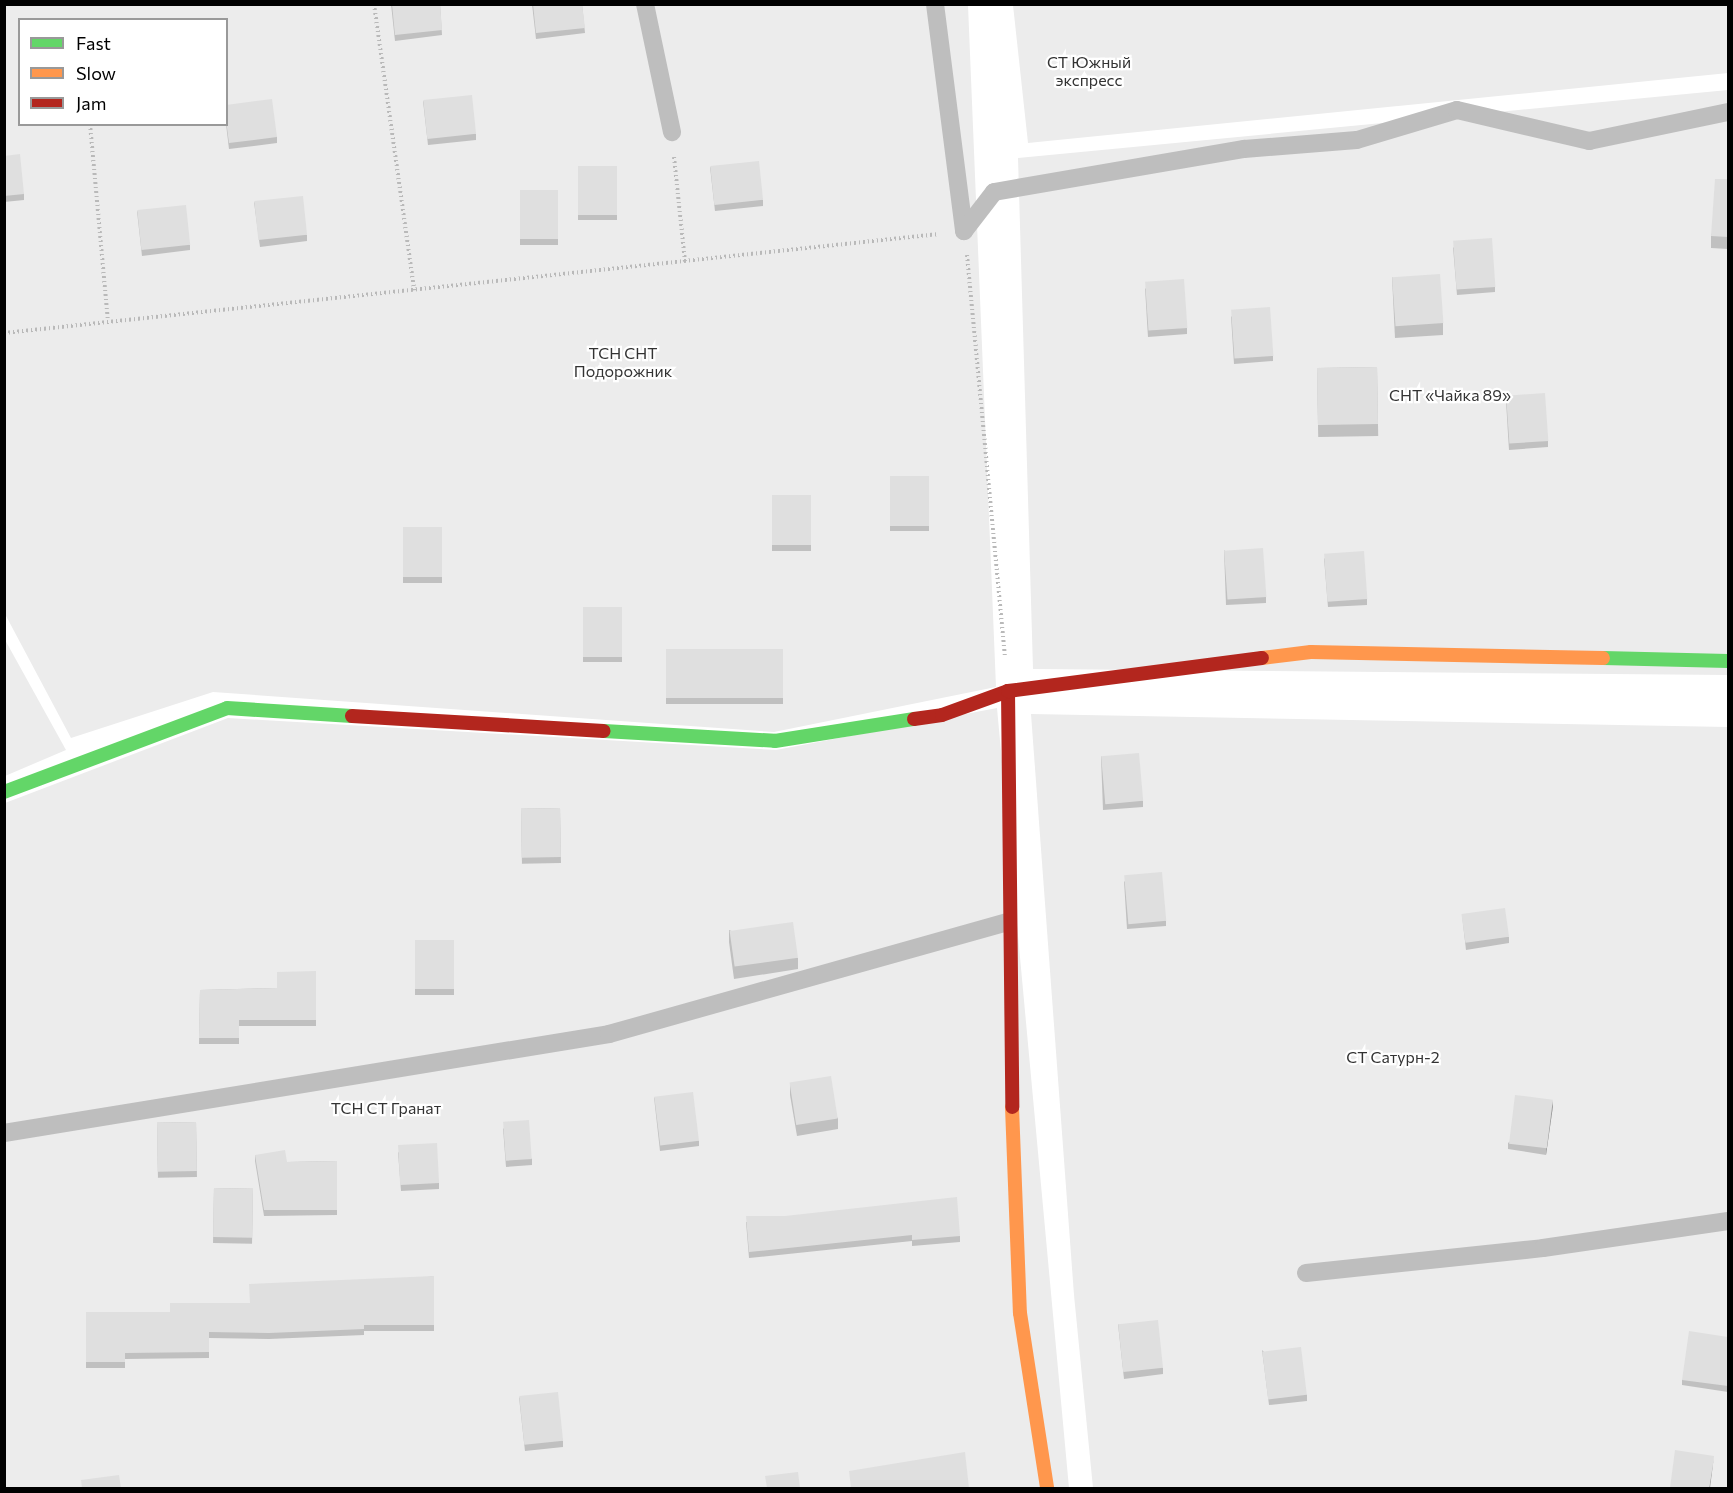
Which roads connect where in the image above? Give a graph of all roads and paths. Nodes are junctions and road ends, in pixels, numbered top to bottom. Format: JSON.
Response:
{"nodes":[{"id":1,"x":374,"y":4,"type":"edge"},
{"id":2,"x":645,"y":4,"type":"edge"},
{"id":3,"x":935,"y":4,"type":"edge"},
{"id":4,"x":1728,"y":112,"type":"edge"},
{"id":5,"x":90,"y":126,"type":"edge"},
{"id":6,"x":672,"y":132,"type":"joint"},
{"id":7,"x":964,"y":231,"type":"junction"},
{"id":8,"x":685,"y":261,"type":"junction"},
{"id":9,"x":414,"y":290,"type":"junction"},
{"id":10,"x":108,"y":320,"type":"junction"},
{"id":11,"x":4,"y":333,"type":"edge"},
{"id":12,"x":1728,"y":662,"type":"edge"},
{"id":13,"x":1008,"y":691,"type":"junction"},
{"id":14,"x":4,"y":792,"type":"edge"},
{"id":15,"x":1008,"y":922,"type":"junction"},
{"id":16,"x":4,"y":1133,"type":"edge"},
{"id":17,"x":1728,"y":1221,"type":"edge"},
{"id":18,"x":1306,"y":1273,"type":"dead end"},
{"id":19,"x":1047,"y":1488,"type":"edge"}],
"edges":[{"from":1,"to":9,"type":"path"},
{"from":2,"to":6,"type":"lane"},
{"from":3,"to":7,"type":"lane"},
{"from":4,"to":7,"type":"lane"},
{"from":5,"to":10,"type":"path"},
{"from":6,"to":8,"type":"path"},
{"from":7,"to":8,"type":"path"},
{"from":7,"to":13,"type":"path"},
{"from":8,"to":9,"type":"path"},
{"from":9,"to":10,"type":"path"},
{"from":10,"to":11,"type":"path"},
{"from":12,"to":13,"type":"street"},
{"from":13,"to":14,"type":"street"},
{"from":13,"to":15,"type":"street"},
{"from":15,"to":16,"type":"lane"},
{"from":15,"to":19,"type":"street"},
{"from":17,"to":18,"type":"lane"}]}
